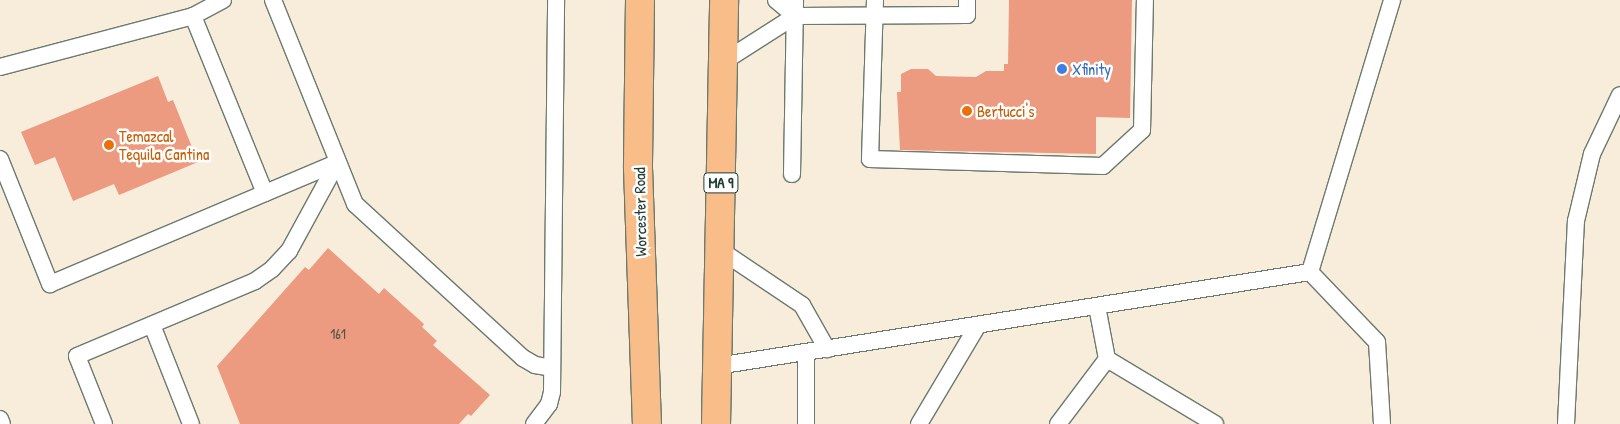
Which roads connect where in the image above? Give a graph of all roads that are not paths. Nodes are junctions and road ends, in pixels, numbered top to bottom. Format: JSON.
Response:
{"nodes":[{"id":1,"x":223,"y":0,"type":"edge"},
{"id":2,"x":273,"y":0,"type":"edge"},
{"id":3,"x":556,"y":0,"type":"edge"},
{"id":4,"x":640,"y":0,"type":"edge"},
{"id":5,"x":724,"y":0,"type":"edge"},
{"id":6,"x":776,"y":0,"type":"edge"},
{"id":7,"x":1145,"y":0,"type":"edge"},
{"id":8,"x":1392,"y":0,"type":"edge"},
{"id":9,"x":795,"y":8,"type":"edge"},
{"id":10,"x":874,"y":8,"type":"edge"},
{"id":11,"x":967,"y":8,"type":"edge"},
{"id":12,"x":193,"y":16,"type":"junction"},
{"id":13,"x":723,"y":62,"type":"junction"},
{"id":14,"x":0,"y":67,"type":"edge"},
{"id":15,"x":1620,"y":96,"type":"edge"},
{"id":16,"x":0,"y":159,"type":"edge"},
{"id":17,"x":336,"y":163,"type":"junction"},
{"id":18,"x":792,"y":174,"type":"dead end"},
{"id":19,"x":265,"y":193,"type":"junction"},
{"id":20,"x":720,"y":250,"type":"junction"},
{"id":21,"x":1310,"y":272,"type":"junction"},
{"id":22,"x":1097,"y":306,"type":"junction"},
{"id":23,"x":152,"y":325,"type":"junction"},
{"id":24,"x":978,"y":325,"type":"junction"},
{"id":25,"x":827,"y":349,"type":"junction"},
{"id":26,"x":806,"y":352,"type":"junction"},
{"id":27,"x":1107,"y":360,"type":"junction"},
{"id":28,"x":717,"y":366,"type":"junction"},
{"id":29,"x":552,"y":368,"type":"junction"},
{"id":30,"x":0,"y":419,"type":"edge"},
{"id":31,"x":2,"y":424,"type":"edge"},
{"id":32,"x":104,"y":424,"type":"edge"},
{"id":33,"x":191,"y":424,"type":"edge"},
{"id":34,"x":534,"y":424,"type":"edge"},
{"id":35,"x":647,"y":424,"type":"edge"},
{"id":36,"x":716,"y":424,"type":"edge"},
{"id":37,"x":806,"y":424,"type":"edge"},
{"id":38,"x":920,"y":424,"type":"edge"},
{"id":39,"x":1058,"y":424,"type":"edge"},
{"id":40,"x":1215,"y":424,"type":"edge"},
{"id":41,"x":1382,"y":424,"type":"edge"},
{"id":42,"x":1566,"y":424,"type":"edge"}],
"edges":[{"from":1,"to":12,"type":"lane"},
{"from":2,"to":17,"type":"lane"},
{"from":3,"to":29,"type":"lane"},
{"from":4,"to":35,"type":"highway","name":"Worcester Road"},
{"from":5,"to":13,"type":"highway","number":"MA 9"},
{"from":6,"to":9,"type":"lane"},
{"from":7,"to":10,"type":"lane"},
{"from":8,"to":21,"type":"lane"},
{"from":9,"to":10,"type":"lane"},
{"from":9,"to":13,"type":"lane"},
{"from":9,"to":18,"type":"lane"},
{"from":10,"to":11,"type":"lane"},
{"from":12,"to":14,"type":"lane"},
{"from":12,"to":19,"type":"lane"},
{"from":13,"to":20,"type":"highway","number":"MA 9"},
{"from":15,"to":42,"type":"lane"},
{"from":16,"to":19,"type":"lane"},
{"from":17,"to":19,"type":"lane"},
{"from":17,"to":23,"type":"lane"},
{"from":17,"to":29,"type":"lane"},
{"from":20,"to":25,"type":"lane"},
{"from":20,"to":28,"type":"highway","number":"MA 9"},
{"from":21,"to":22,"type":"lane"},
{"from":21,"to":41,"type":"lane"},
{"from":22,"to":24,"type":"lane"},
{"from":22,"to":27,"type":"lane"},
{"from":23,"to":32,"type":"lane"},
{"from":23,"to":33,"type":"lane"},
{"from":24,"to":25,"type":"lane"},
{"from":24,"to":38,"type":"lane"},
{"from":25,"to":26,"type":"lane"},
{"from":26,"to":28,"type":"lane"},
{"from":26,"to":37,"type":"lane"},
{"from":27,"to":39,"type":"lane"},
{"from":27,"to":40,"type":"lane"},
{"from":28,"to":36,"type":"highway","number":"MA 9"},
{"from":29,"to":34,"type":"lane"},
{"from":30,"to":31,"type":"lane"}]}
